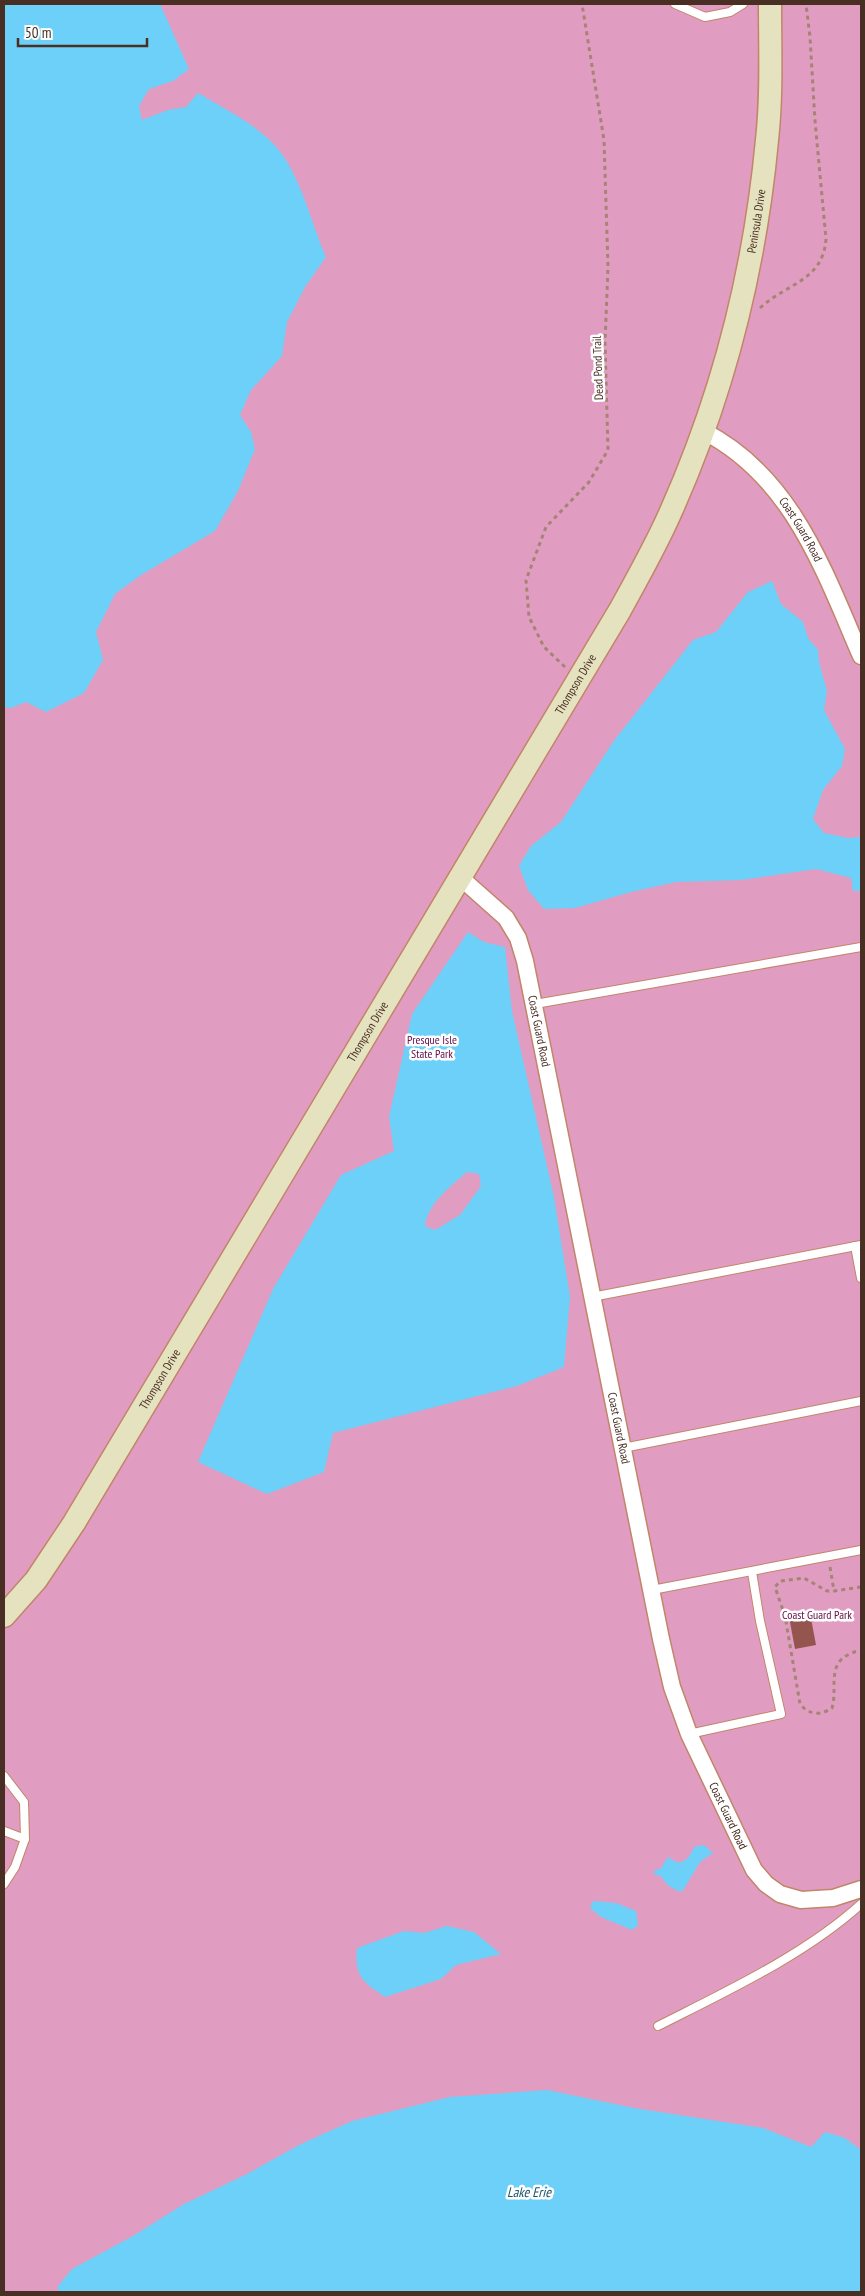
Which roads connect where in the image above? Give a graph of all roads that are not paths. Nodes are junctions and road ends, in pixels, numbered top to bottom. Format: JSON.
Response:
{"nodes":[{"id":1,"x":675,"y":4,"type":"edge"},
{"id":2,"x":743,"y":4,"type":"edge"},
{"id":3,"x":770,"y":4,"type":"edge"},
{"id":4,"x":703,"y":432,"type":"junction"},
{"id":5,"x":861,"y":656,"type":"edge"},
{"id":6,"x":461,"y":878,"type":"junction"},
{"id":7,"x":861,"y":947,"type":"edge"},
{"id":8,"x":535,"y":1004,"type":"junction"},
{"id":9,"x":858,"y":1245,"type":"edge"},
{"id":10,"x":861,"y":1278,"type":"edge"},
{"id":11,"x":592,"y":1297,"type":"junction"},
{"id":12,"x":861,"y":1401,"type":"edge"},
{"id":13,"x":623,"y":1448,"type":"junction"},
{"id":14,"x":861,"y":1550,"type":"edge"},
{"id":15,"x":752,"y":1572,"type":"junction"},
{"id":16,"x":652,"y":1590,"type":"junction"},
{"id":17,"x":4,"y":1616,"type":"edge"},
{"id":18,"x":689,"y":1734,"type":"junction"},
{"id":19,"x":4,"y":1776,"type":"edge"},
{"id":20,"x":4,"y":1831,"type":"edge"},
{"id":21,"x":25,"y":1839,"type":"junction"},
{"id":22,"x":4,"y":1884,"type":"edge"},
{"id":23,"x":861,"y":1889,"type":"edge"},
{"id":24,"x":861,"y":1904,"type":"edge"},
{"id":25,"x":658,"y":2026,"type":"dead end"}],
"edges":[{"from":1,"to":2,"type":"lane"},
{"from":3,"to":4,"type":"street","name":"Peninsula Drive"},
{"from":4,"to":5,"type":"street","name":"Coast Guard Road"},
{"from":4,"to":6,"type":"street","name":"Thompson Drive"},
{"from":6,"to":8,"type":"street","name":"Coast Guard Road"},
{"from":6,"to":17,"type":"street","name":"Thompson Drive"},
{"from":7,"to":8,"type":"lane"},
{"from":8,"to":11,"type":"street","name":"Coast Guard Road"},
{"from":9,"to":10,"type":"lane"},
{"from":9,"to":11,"type":"lane"},
{"from":11,"to":13,"type":"street","name":"Coast Guard Road"},
{"from":12,"to":13,"type":"lane"},
{"from":13,"to":16,"type":"street","name":"Coast Guard Road"},
{"from":14,"to":15,"type":"lane"},
{"from":15,"to":16,"type":"lane"},
{"from":15,"to":18,"type":"lane"},
{"from":16,"to":18,"type":"street","name":"Coast Guard Road"},
{"from":18,"to":23,"type":"street","name":"Coast Guard Road"},
{"from":19,"to":21,"type":"lane"},
{"from":20,"to":21,"type":"lane"},
{"from":21,"to":22,"type":"lane"},
{"from":24,"to":25,"type":"lane"}]}
